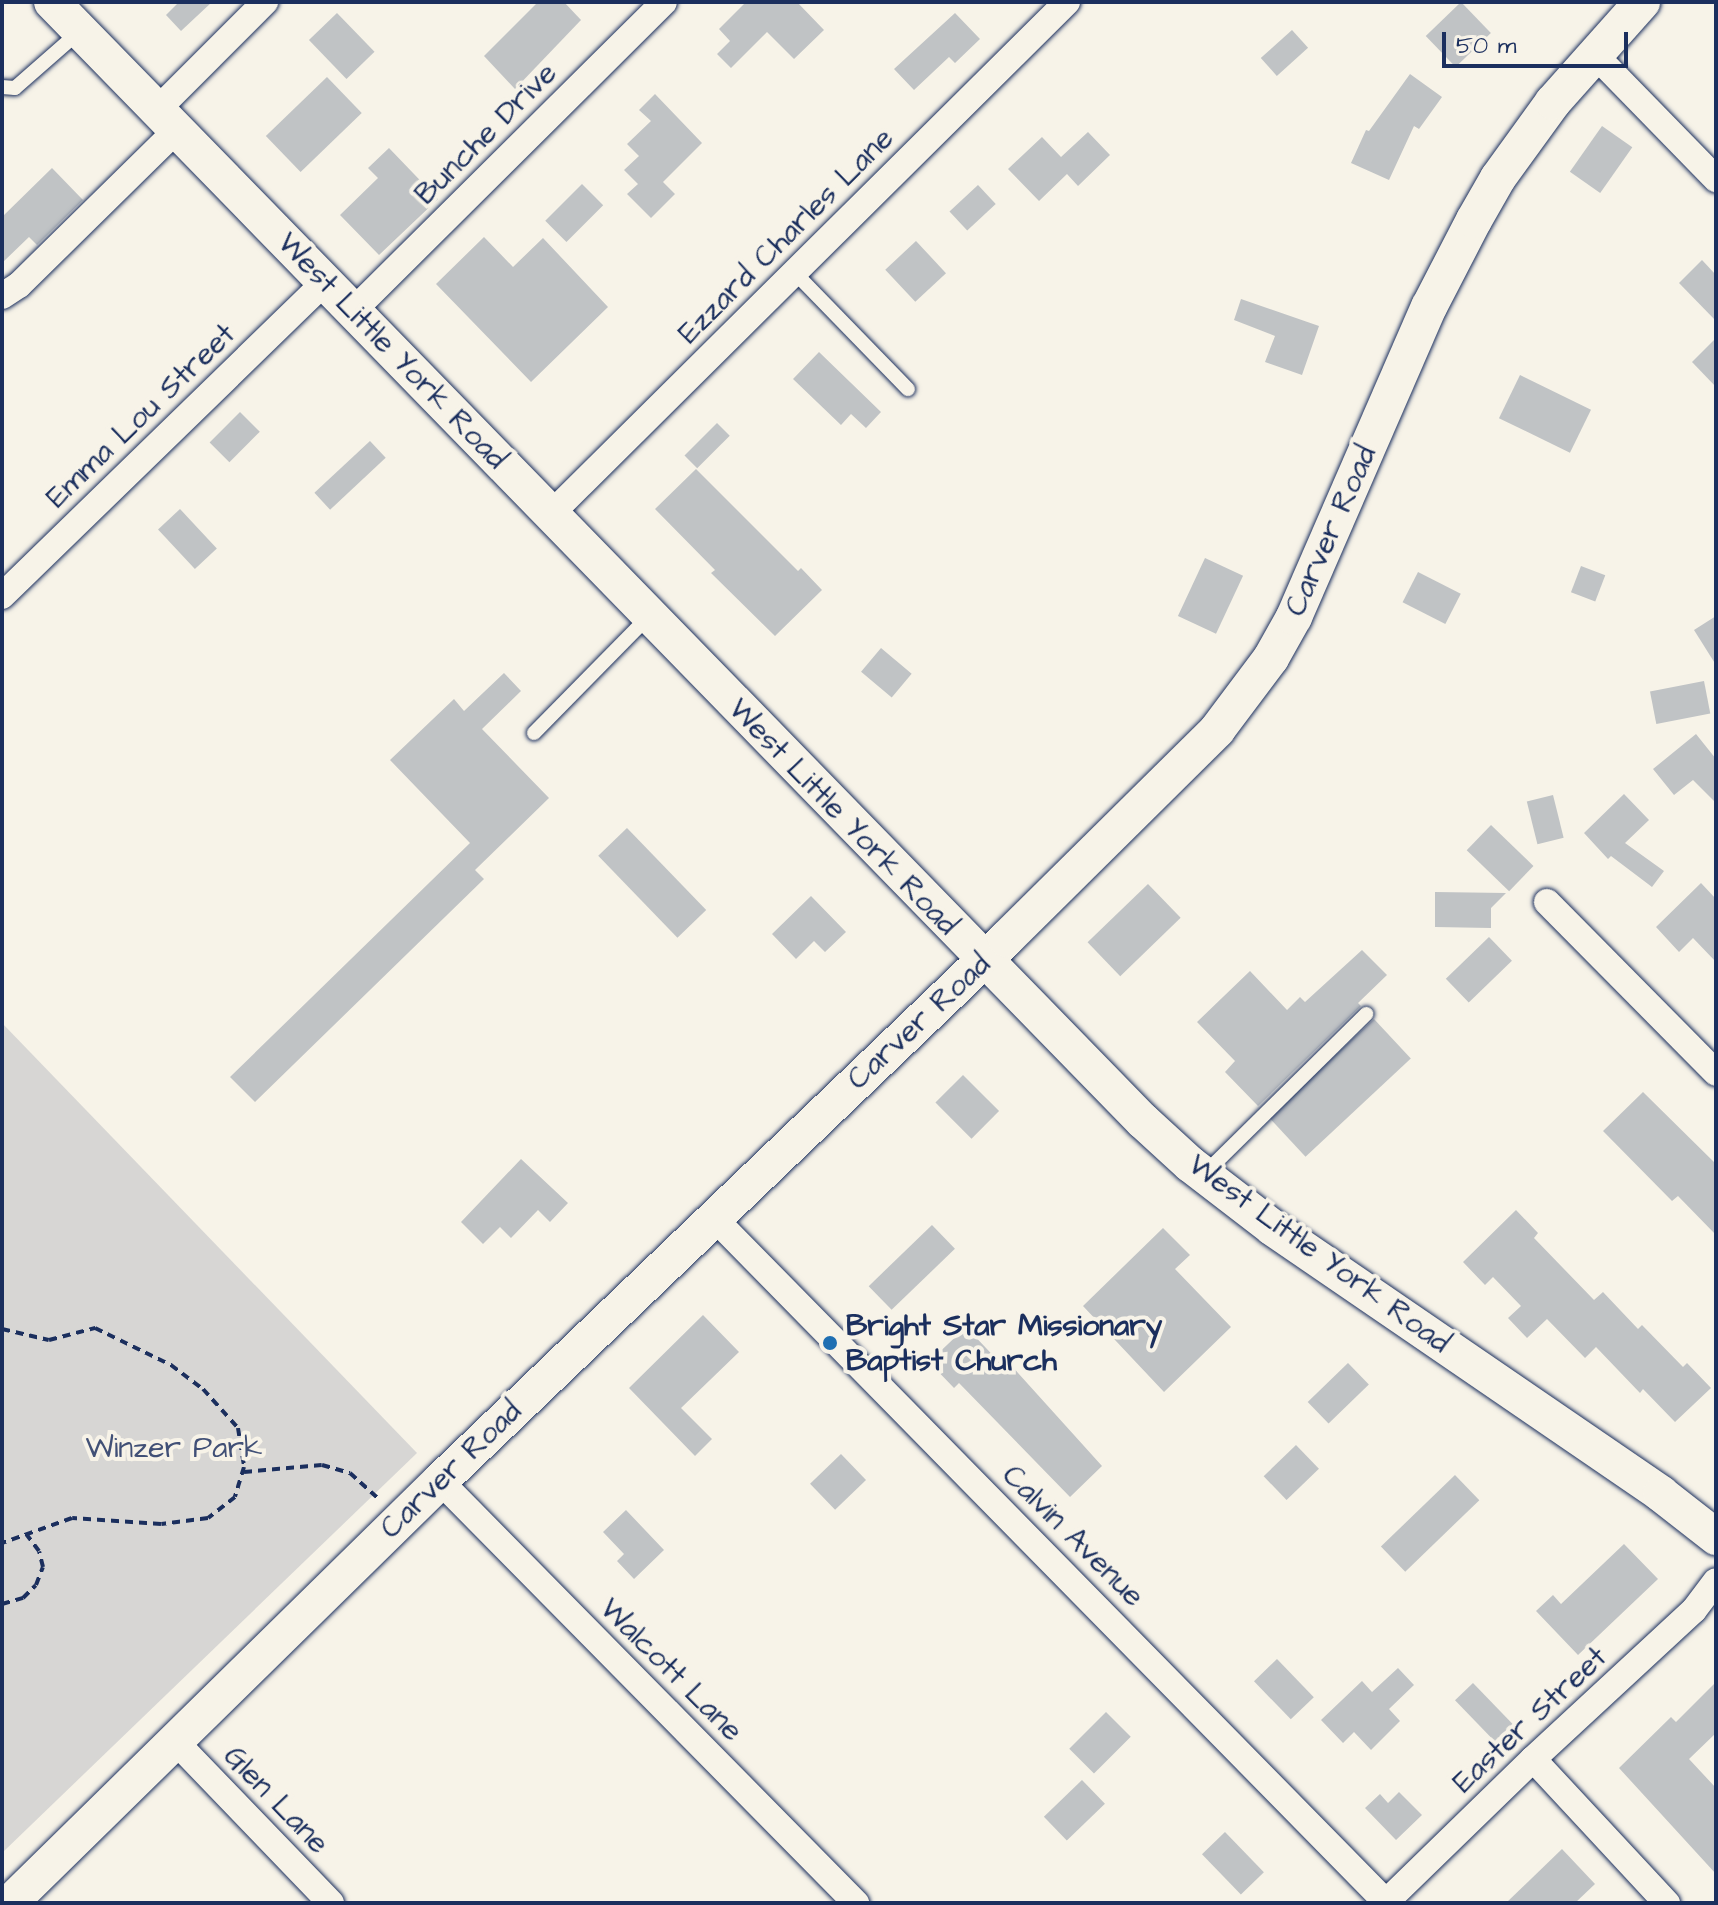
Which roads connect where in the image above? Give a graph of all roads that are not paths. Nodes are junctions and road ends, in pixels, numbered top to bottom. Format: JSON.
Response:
{"nodes":[{"id":1,"x":52,"y":2,"type":"edge"},
{"id":2,"x":265,"y":2,"type":"edge"},
{"id":3,"x":664,"y":2,"type":"edge"},
{"id":4,"x":1067,"y":2,"type":"edge"},
{"id":5,"x":1642,"y":2,"type":"edge"},
{"id":6,"x":80,"y":31,"type":"junction"},
{"id":7,"x":1594,"y":54,"type":"junction"},
{"id":8,"x":2,"y":87,"type":"edge"},
{"id":9,"x":167,"y":120,"type":"junction"},
{"id":10,"x":1716,"y":179,"type":"edge"},
{"id":11,"x":795,"y":273,"type":"junction"},
{"id":12,"x":325,"y":282,"type":"junction"},
{"id":13,"x":2,"y":296,"type":"edge"},
{"id":14,"x":353,"y":311,"type":"junction"},
{"id":15,"x":908,"y":389,"type":"dead end"},
{"id":16,"x":551,"y":514,"type":"junction"},
{"id":17,"x":2,"y":596,"type":"edge"},
{"id":18,"x":649,"y":616,"type":"junction"},
{"id":19,"x":534,"y":733,"type":"dead end"},
{"id":20,"x":1547,"y":902,"type":"dead end"},
{"id":21,"x":983,"y":961,"type":"junction"},
{"id":22,"x":1366,"y":1014,"type":"dead end"},
{"id":23,"x":1716,"y":1073,"type":"edge"},
{"id":24,"x":1203,"y":1174,"type":"junction"},
{"id":25,"x":713,"y":1217,"type":"junction"},
{"id":26,"x":440,"y":1481,"type":"junction"},
{"id":27,"x":1716,"y":1537,"type":"edge"},
{"id":28,"x":1716,"y":1581,"type":"edge"},
{"id":29,"x":175,"y":1741,"type":"junction"},
{"id":30,"x":1533,"y":1759,"type":"junction"},
{"id":31,"x":1657,"y":1900,"type":"edge"},
{"id":32,"x":1385,"y":1902,"type":"edge"},
{"id":33,"x":10,"y":1903,"type":"edge"},
{"id":34,"x":331,"y":1903,"type":"edge"},
{"id":35,"x":856,"y":1903,"type":"edge"}],
"edges":[{"from":1,"to":6,"type":"street","name":"West Little York Road"},
{"from":2,"to":9,"type":"street"},
{"from":3,"to":14,"type":"street","name":"Bunche Drive"},
{"from":4,"to":11,"type":"street","name":"Ezzard Charles Lane"},
{"from":5,"to":7,"type":"street","name":"Carver Road"},
{"from":6,"to":8,"type":"lane"},
{"from":6,"to":9,"type":"street","name":"West Little York Road"},
{"from":7,"to":10,"type":"street"},
{"from":7,"to":21,"type":"street","name":"Carver Road"},
{"from":9,"to":12,"type":"street","name":"West Little York Road"},
{"from":9,"to":13,"type":"street"},
{"from":11,"to":15,"type":"lane"},
{"from":11,"to":16,"type":"street","name":"Ezzard Charles Lane"},
{"from":12,"to":14,"type":"street","name":"West Little York Road"},
{"from":12,"to":17,"type":"street","name":"Emma Lou Street"},
{"from":14,"to":16,"type":"street","name":"West Little York Road"},
{"from":16,"to":18,"type":"street","name":"West Little York Road"},
{"from":18,"to":19,"type":"lane"},
{"from":18,"to":21,"type":"street","name":"West Little York Road"},
{"from":20,"to":23,"type":"street"},
{"from":21,"to":24,"type":"street","name":"West Little York Road"},
{"from":21,"to":25,"type":"street","name":"Carver Road"},
{"from":22,"to":24,"type":"lane"},
{"from":24,"to":27,"type":"street","name":"West Little York Road"},
{"from":25,"to":26,"type":"street","name":"Carver Road"},
{"from":25,"to":32,"type":"street","name":"Calvin Avenue"},
{"from":26,"to":29,"type":"street","name":"Carver Road"},
{"from":26,"to":35,"type":"street","name":"Walcott Lane"},
{"from":28,"to":30,"type":"street","name":"Easter Street"},
{"from":29,"to":33,"type":"street","name":"Carver Road"},
{"from":29,"to":34,"type":"street","name":"Glen Lane"},
{"from":30,"to":31,"type":"street"},
{"from":30,"to":32,"type":"street","name":"Easter Street"}]}
